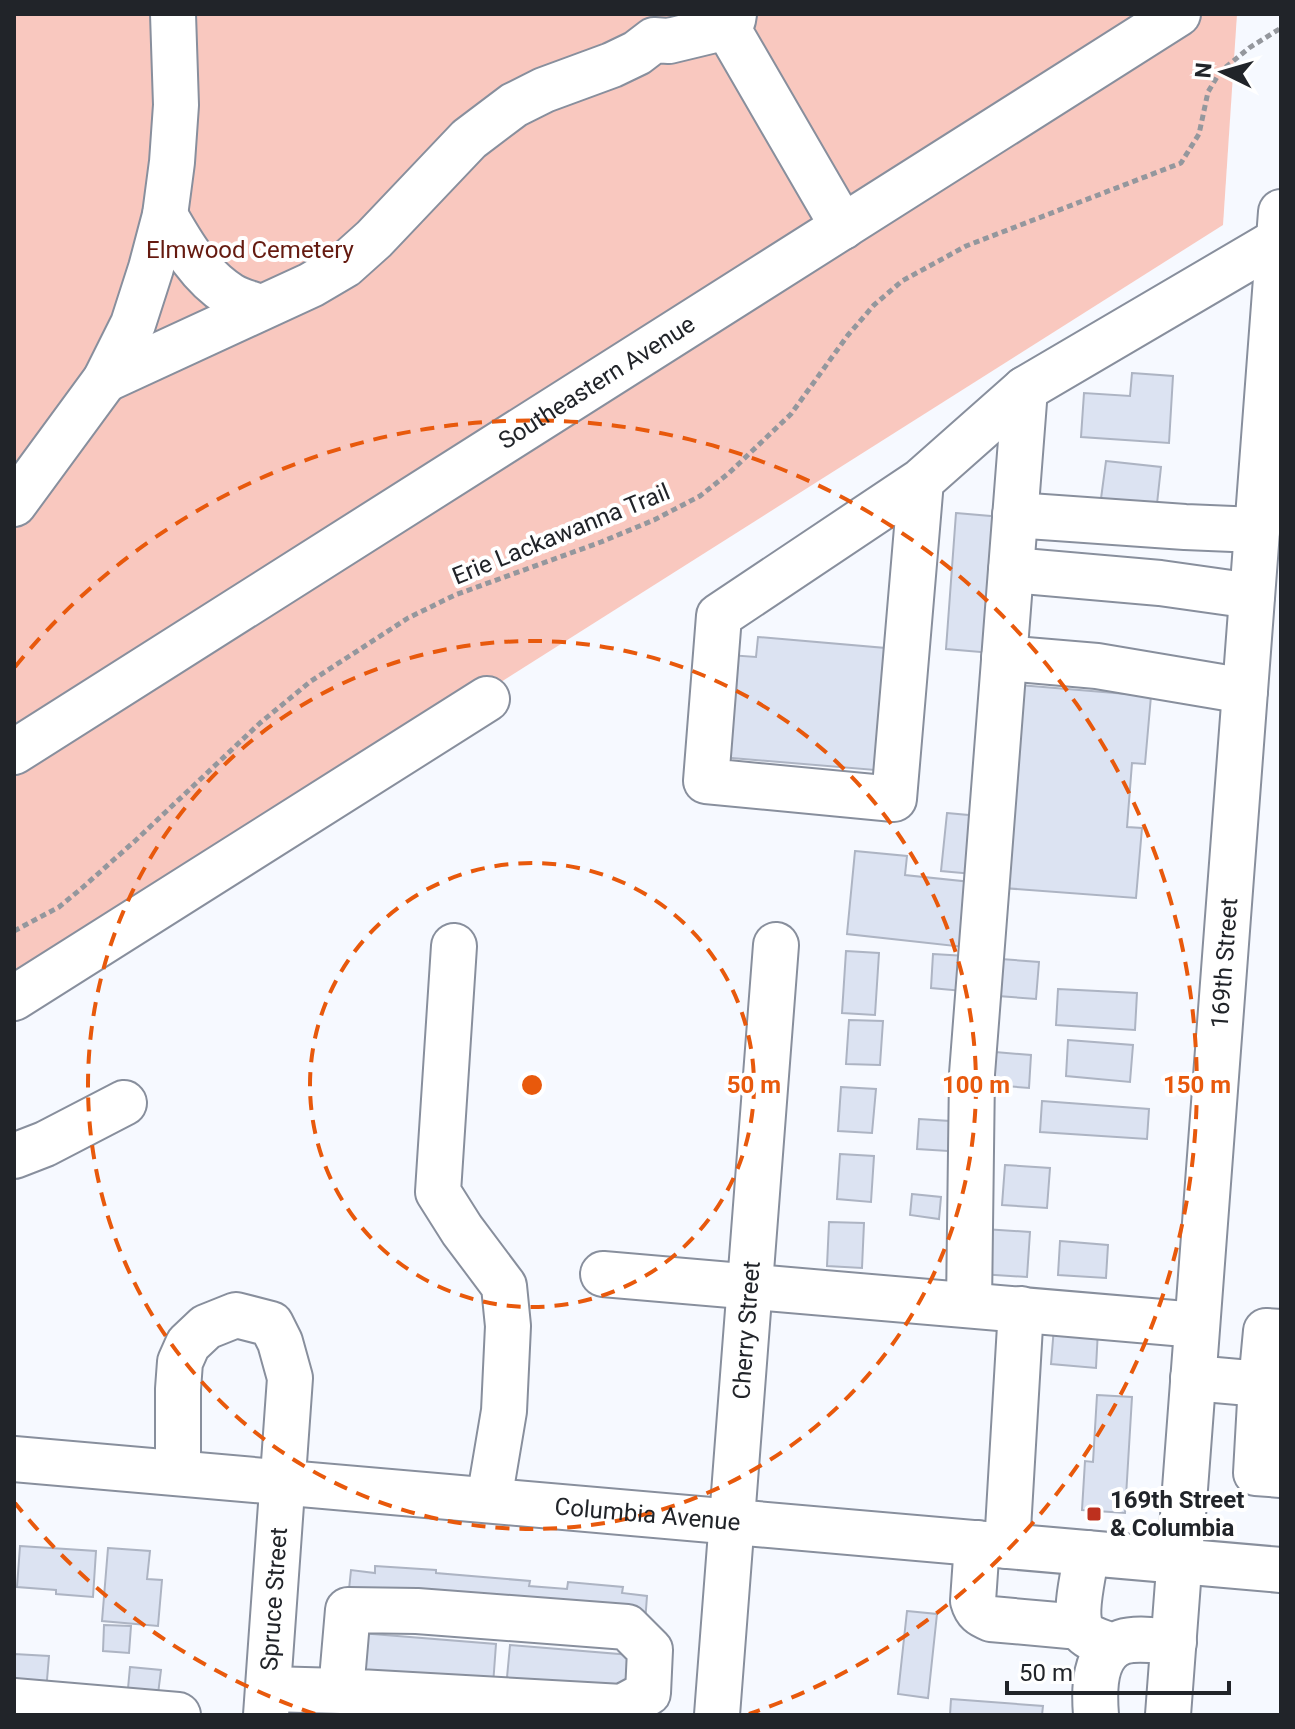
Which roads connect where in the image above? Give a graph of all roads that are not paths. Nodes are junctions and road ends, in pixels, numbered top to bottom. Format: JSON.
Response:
{"nodes":[{"id":1,"x":1178,"y":14,"type":"edge"},
{"id":2,"x":171,"y":17,"type":"edge"},
{"id":3,"x":730,"y":21,"type":"edge"},
{"id":4,"x":655,"y":27,"type":"edge"},
{"id":5,"x":165,"y":215,"type":"junction"},
{"id":6,"x":843,"y":227,"type":"junction"},
{"id":7,"x":1279,"y":250,"type":"edge"},
{"id":8,"x":260,"y":307,"type":"junction"},
{"id":9,"x":105,"y":380,"type":"junction"},
{"id":10,"x":1025,"y":389,"type":"junction"},
{"id":11,"x":921,"y":481,"type":"junction"},
{"id":12,"x":14,"y":504,"type":"edge"},
{"id":13,"x":1015,"y":515,"type":"junction"},
{"id":14,"x":1257,"y":530,"type":"junction"},
{"id":15,"x":1011,"y":570,"type":"junction"},
{"id":16,"x":1252,"y":596,"type":"junction"},
{"id":17,"x":1004,"y":658,"type":"junction"},
{"id":18,"x":1258,"y":668,"type":"edge"},
{"id":19,"x":487,"y":699,"type":"dead end"},
{"id":20,"x":14,"y":752,"type":"edge"},
{"id":21,"x":776,"y":945,"type":"dead end"},
{"id":22,"x":454,"y":946,"type":"dead end"},
{"id":23,"x":14,"y":998,"type":"edge"},
{"id":24,"x":124,"y":1103,"type":"dead end"},
{"id":25,"x":14,"y":1156,"type":"edge"},
{"id":26,"x":603,"y":1274,"type":"dead end"},
{"id":27,"x":749,"y":1286,"type":"junction"},
{"id":28,"x":969,"y":1305,"type":"junction"},
{"id":29,"x":1021,"y":1309,"type":"junction"},
{"id":30,"x":1197,"y":1325,"type":"junction"},
{"id":31,"x":1281,"y":1332,"type":"edge"},
{"id":32,"x":1193,"y":1378,"type":"junction"},
{"id":33,"x":1261,"y":1384,"type":"junction"},
{"id":34,"x":14,"y":1459,"type":"edge"},
{"id":35,"x":178,"y":1473,"type":"junction"},
{"id":36,"x":1281,"y":1475,"type":"edge"},
{"id":37,"x":282,"y":1482,"type":"junction"},
{"id":38,"x":489,"y":1500,"type":"junction"},
{"id":39,"x":731,"y":1522,"type":"junction"},
{"id":40,"x":992,"y":1545,"type":"junction"},
{"id":41,"x":1087,"y":1553,"type":"junction"},
{"id":42,"x":1179,"y":1561,"type":"junction"},
{"id":43,"x":1281,"y":1570,"type":"edge"},
{"id":44,"x":1097,"y":1637,"type":"junction"},
{"id":45,"x":1174,"y":1642,"type":"junction"},
{"id":46,"x":341,"y":1691,"type":"junction"},
{"id":47,"x":267,"y":1702,"type":"edge"},
{"id":48,"x":33,"y":1707,"type":"edge"},
{"id":49,"x":178,"y":1715,"type":"edge"},
{"id":50,"x":717,"y":1715,"type":"edge"},
{"id":51,"x":1096,"y":1715,"type":"edge"},
{"id":52,"x":1168,"y":1715,"type":"edge"}],
"edges":[{"from":1,"to":6,"type":"street","name":"Southeastern Avenue"},
{"from":2,"to":5,"type":"street"},
{"from":3,"to":4,"type":"street"},
{"from":3,"to":6,"type":"street"},
{"from":4,"to":8,"type":"street"},
{"from":5,"to":8,"type":"street"},
{"from":5,"to":9,"type":"street"},
{"from":6,"to":20,"type":"street","name":"Southeastern Avenue"},
{"from":7,"to":10,"type":"street"},
{"from":7,"to":14,"type":"street","name":"169th Street"},
{"from":8,"to":9,"type":"street"},
{"from":9,"to":12,"type":"street"},
{"from":10,"to":11,"type":"street"},
{"from":10,"to":13,"type":"street"},
{"from":11,"to":11,"type":"street"},
{"from":13,"to":14,"type":"street"},
{"from":13,"to":15,"type":"street"},
{"from":14,"to":16,"type":"street","name":"169th Street"},
{"from":15,"to":16,"type":"street"},
{"from":15,"to":17,"type":"street"},
{"from":16,"to":18,"type":"street","name":"169th Street"},
{"from":17,"to":18,"type":"street"},
{"from":17,"to":28,"type":"street"},
{"from":18,"to":30,"type":"street","name":"169th Street"},
{"from":19,"to":23,"type":"street"},
{"from":21,"to":27,"type":"street","name":"Cherry Street"},
{"from":22,"to":38,"type":"street"},
{"from":24,"to":25,"type":"street"},
{"from":26,"to":27,"type":"street"},
{"from":27,"to":28,"type":"street"},
{"from":27,"to":39,"type":"street","name":"Cherry Street"},
{"from":28,"to":29,"type":"street"},
{"from":29,"to":30,"type":"street"},
{"from":29,"to":40,"type":"street"},
{"from":30,"to":32,"type":"street","name":"169th Street"},
{"from":31,"to":33,"type":"street"},
{"from":32,"to":33,"type":"street"},
{"from":32,"to":42,"type":"street","name":"169th Street"},
{"from":33,"to":36,"type":"street"},
{"from":34,"to":35,"type":"street","name":"Columbia Avenue"},
{"from":35,"to":37,"type":"street","name":"Columbia Avenue"},
{"from":35,"to":37,"type":"street","name":"Spruce Street"},
{"from":37,"to":38,"type":"street","name":"Columbia Avenue"},
{"from":37,"to":47,"type":"street","name":"Spruce Street"},
{"from":38,"to":39,"type":"street","name":"Columbia Avenue"},
{"from":39,"to":40,"type":"street","name":"Columbia Avenue"},
{"from":39,"to":50,"type":"street","name":"Cherry Street"},
{"from":40,"to":41,"type":"street","name":"Columbia Avenue"},
{"from":40,"to":44,"type":"street"},
{"from":41,"to":42,"type":"street","name":"Columbia Avenue"},
{"from":41,"to":44,"type":"street"},
{"from":42,"to":43,"type":"street","name":"Columbia Avenue"},
{"from":42,"to":45,"type":"street","name":"169th Street"},
{"from":44,"to":45,"type":"street"},
{"from":44,"to":51,"type":"street"},
{"from":45,"to":52,"type":"street","name":"169th Street"},
{"from":46,"to":46,"type":"street"},
{"from":46,"to":47,"type":"street"},
{"from":48,"to":49,"type":"street"}]}
